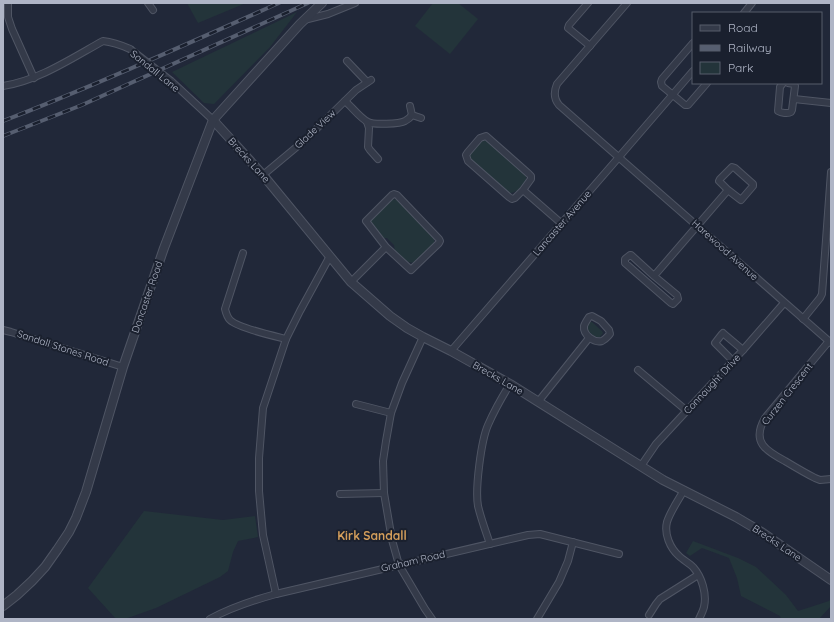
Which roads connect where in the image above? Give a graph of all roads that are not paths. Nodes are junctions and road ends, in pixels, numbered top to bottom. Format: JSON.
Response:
{"nodes":[{"id":1,"x":8,"y":3,"type":"edge"},
{"id":2,"x":148,"y":3,"type":"edge"},
{"id":3,"x":322,"y":3,"type":"edge"},
{"id":4,"x":355,"y":3,"type":"edge"},
{"id":5,"x":588,"y":3,"type":"edge"},
{"id":6,"x":752,"y":3,"type":"edge"},
{"id":7,"x":625,"y":4,"type":"edge"},
{"id":8,"x":153,"y":10,"type":"dead end"},
{"id":9,"x":745,"y":12,"type":"edge"},
{"id":10,"x":302,"y":22,"type":"junction"},
{"id":11,"x":692,"y":44,"type":"edge"},
{"id":12,"x":590,"y":46,"type":"junction"},
{"id":13,"x":347,"y":61,"type":"dead end"},
{"id":14,"x":692,"y":72,"type":"edge"},
{"id":15,"x":34,"y":78,"type":"junction"},
{"id":16,"x":706,"y":84,"type":"edge"},
{"id":17,"x":782,"y":84,"type":"edge"},
{"id":18,"x":794,"y":84,"type":"edge"},
{"id":19,"x":3,"y":86,"type":"edge"},
{"id":20,"x":673,"y":95,"type":"junction"},
{"id":21,"x":794,"y":99,"type":"junction"},
{"id":22,"x":345,"y":101,"type":"junction"},
{"id":23,"x":831,"y":103,"type":"edge"},
{"id":24,"x":410,"y":106,"type":"dead end"},
{"id":25,"x":412,"y":116,"type":"junction"},
{"id":26,"x":421,"y":118,"type":"dead end"},
{"id":27,"x":213,"y":120,"type":"junction"},
{"id":28,"x":367,"y":122,"type":"junction"},
{"id":29,"x":619,"y":157,"type":"junction"},
{"id":30,"x":378,"y":159,"type":"dead end"},
{"id":31,"x":831,"y":172,"type":"edge"},
{"id":32,"x":263,"y":175,"type":"junction"},
{"id":33,"x":523,"y":190,"type":"junction"},
{"id":34,"x":728,"y":190,"type":"junction"},
{"id":35,"x":562,"y":224,"type":"junction"},
{"id":36,"x":697,"y":226,"type":"junction"},
{"id":37,"x":386,"y":247,"type":"junction"},
{"id":38,"x":828,"y":247,"type":"edge"},
{"id":39,"x":243,"y":253,"type":"dead end"},
{"id":40,"x":330,"y":256,"type":"junction"},
{"id":41,"x":654,"y":276,"type":"junction"},
{"id":42,"x":351,"y":282,"type":"junction"},
{"id":43,"x":784,"y":303,"type":"junction"},
{"id":44,"x":803,"y":319,"type":"junction"},
{"id":45,"x":3,"y":330,"type":"edge"},
{"id":46,"x":423,"y":337,"type":"junction"},
{"id":47,"x":589,"y":338,"type":"junction"},
{"id":48,"x":286,"y":339,"type":"junction"},
{"id":49,"x":830,"y":342,"type":"edge"},
{"id":50,"x":743,"y":350,"type":"junction"},
{"id":51,"x":451,"y":351,"type":"junction"},
{"id":52,"x":733,"y":361,"type":"junction"},
{"id":53,"x":123,"y":367,"type":"junction"},
{"id":54,"x":638,"y":370,"type":"dead end"},
{"id":55,"x":510,"y":384,"type":"junction"},
{"id":56,"x":538,"y":402,"type":"junction"},
{"id":57,"x":356,"y":404,"type":"dead end"},
{"id":58,"x":687,"y":411,"type":"junction"},
{"id":59,"x":391,"y":413,"type":"junction"},
{"id":60,"x":641,"y":466,"type":"junction"},
{"id":61,"x":831,"y":478,"type":"edge"},
{"id":62,"x":684,"y":490,"type":"junction"},
{"id":63,"x":384,"y":493,"type":"junction"},
{"id":64,"x":340,"y":494,"type":"dead end"},
{"id":65,"x":573,"y":542,"type":"junction"},
{"id":66,"x":490,"y":544,"type":"junction"},
{"id":67,"x":618,"y":554,"type":"dead end"},
{"id":68,"x":399,"y":564,"type":"junction"},
{"id":69,"x":698,"y":575,"type":"junction"},
{"id":70,"x":831,"y":580,"type":"edge"},
{"id":71,"x":276,"y":594,"type":"junction"},
{"id":72,"x":3,"y":606,"type":"edge"},
{"id":73,"x":649,"y":615,"type":"dead end"},
{"id":74,"x":210,"y":619,"type":"edge"},
{"id":75,"x":432,"y":619,"type":"edge"},
{"id":76,"x":538,"y":619,"type":"edge"},
{"id":77,"x":699,"y":619,"type":"edge"}],
"edges":[{"from":1,"to":15,"type":"street"},
{"from":2,"to":8,"type":"street"},
{"from":3,"to":10,"type":"street","name":"Doncaster Road"},
{"from":4,"to":10,"type":"street"},
{"from":5,"to":12,"type":"street"},
{"from":6,"to":9,"type":"street"},
{"from":7,"to":12,"type":"street"},
{"from":10,"to":27,"type":"street","name":"Doncaster Road"},
{"from":11,"to":20,"type":"street"},
{"from":12,"to":29,"type":"street","name":"Harewood Avenue"},
{"from":13,"to":22,"type":"street","name":"Glade View"},
{"from":14,"to":20,"type":"street","name":"Lancaster Avenue"},
{"from":15,"to":19,"type":"street","name":"Sandall Lane"},
{"from":15,"to":27,"type":"street","name":"Sandall Lane","bridge":true},
{"from":16,"to":20,"type":"street"},
{"from":17,"to":21,"type":"street"},
{"from":18,"to":21,"type":"street"},
{"from":20,"to":29,"type":"street","name":"Lancaster Avenue"},
{"from":21,"to":23,"type":"street"},
{"from":22,"to":28,"type":"street"},
{"from":22,"to":32,"type":"street","name":"Glade View"},
{"from":24,"to":25,"type":"street"},
{"from":25,"to":26,"type":"street"},
{"from":25,"to":28,"type":"street"},
{"from":27,"to":32,"type":"street","name":"Brecks Lane"},
{"from":27,"to":53,"type":"street","name":"Doncaster Road"},
{"from":28,"to":30,"type":"street"},
{"from":29,"to":35,"type":"street","name":"Lancaster Avenue"},
{"from":29,"to":36,"type":"street","name":"Harewood Avenue"},
{"from":31,"to":38,"type":"street"},
{"from":32,"to":40,"type":"street","name":"Brecks Lane"},
{"from":33,"to":33,"type":"street"},
{"from":33,"to":35,"type":"street"},
{"from":34,"to":34,"type":"street"},
{"from":34,"to":36,"type":"street"},
{"from":35,"to":51,"type":"street","name":"Lancaster Avenue"},
{"from":36,"to":41,"type":"street"},
{"from":36,"to":43,"type":"street","name":"Harewood Avenue"},
{"from":37,"to":37,"type":"street"},
{"from":37,"to":42,"type":"street"},
{"from":38,"to":44,"type":"street"},
{"from":39,"to":48,"type":"street"},
{"from":40,"to":42,"type":"street","name":"Brecks Lane"},
{"from":40,"to":48,"type":"street"},
{"from":41,"to":41,"type":"street"},
{"from":42,"to":46,"type":"street","name":"Brecks Lane"},
{"from":43,"to":44,"type":"street","name":"Harewood Avenue"},
{"from":43,"to":50,"type":"street","name":"Connaught Drive"},
{"from":44,"to":49,"type":"street","name":"Harewood Avenue"},
{"from":45,"to":53,"type":"street","name":"Sandall Stones Road"},
{"from":46,"to":51,"type":"street","name":"Brecks Lane"},
{"from":46,"to":59,"type":"street"},
{"from":47,"to":47,"type":"street"},
{"from":47,"to":56,"type":"street"},
{"from":48,"to":71,"type":"street"},
{"from":49,"to":61,"type":"street","name":"Curzen Crescent"},
{"from":50,"to":52,"type":"street","name":"Connaught Drive"},
{"from":50,"to":52,"type":"street"},
{"from":51,"to":55,"type":"street","name":"Brecks Lane"},
{"from":52,"to":58,"type":"street","name":"Connaught Drive"},
{"from":53,"to":72,"type":"street","name":"Doncaster Road"},
{"from":54,"to":58,"type":"street"},
{"from":55,"to":56,"type":"street","name":"Brecks Lane"},
{"from":55,"to":66,"type":"street"},
{"from":56,"to":60,"type":"street","name":"Brecks Lane"},
{"from":57,"to":59,"type":"street"},
{"from":58,"to":60,"type":"street","name":"Connaught Drive"},
{"from":59,"to":63,"type":"street"},
{"from":60,"to":62,"type":"street","name":"Brecks Lane"},
{"from":62,"to":69,"type":"street"},
{"from":62,"to":70,"type":"street","name":"Brecks Lane"},
{"from":63,"to":64,"type":"street"},
{"from":63,"to":68,"type":"street"},
{"from":65,"to":66,"type":"street","name":"Graham Road"},
{"from":65,"to":67,"type":"street","name":"Graham Road"},
{"from":65,"to":76,"type":"street"},
{"from":66,"to":68,"type":"street","name":"Graham Road"},
{"from":68,"to":71,"type":"street","name":"Graham Road"},
{"from":68,"to":75,"type":"street"},
{"from":69,"to":73,"type":"street"},
{"from":69,"to":77,"type":"street"},
{"from":71,"to":74,"type":"street","name":"Graham Road"}]}
